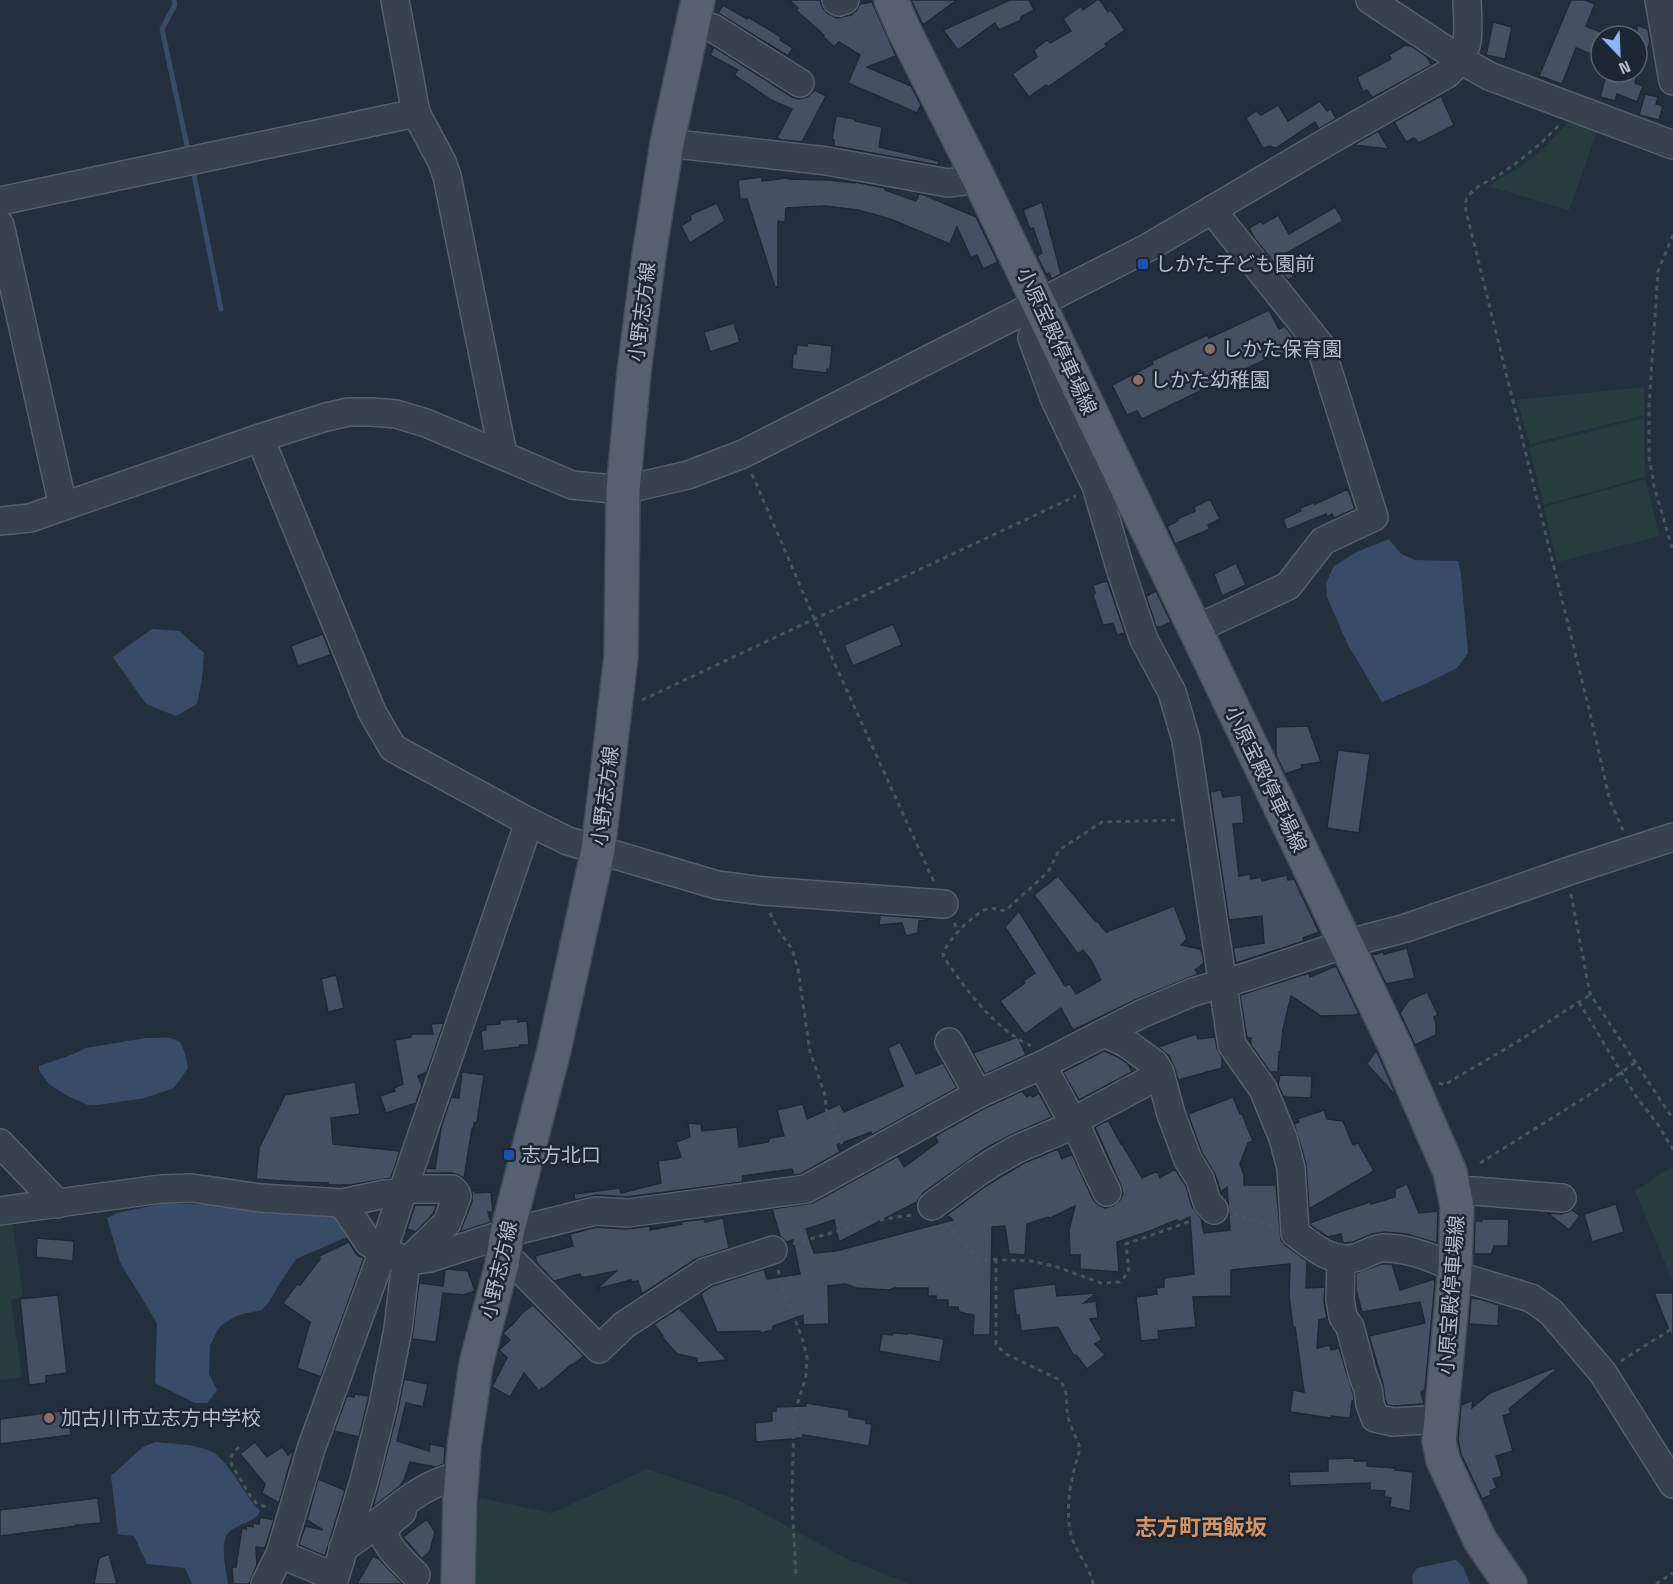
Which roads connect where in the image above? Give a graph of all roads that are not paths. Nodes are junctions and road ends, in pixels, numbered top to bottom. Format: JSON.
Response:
{"nodes":[{"id":1,"x":395,"y":0,"type":"edge"},
{"id":2,"x":836,"y":0,"type":"edge"},
{"id":3,"x":845,"y":0,"type":"edge"},
{"id":4,"x":891,"y":0,"type":"edge"},
{"id":5,"x":1370,"y":0,"type":"edge"},
{"id":6,"x":1467,"y":0,"type":"edge"},
{"id":7,"x":1659,"y":0,"type":"edge"},
{"id":8,"x":1668,"y":0,"type":"edge"},
{"id":9,"x":1673,"y":1,"type":"edge"},
{"id":10,"x":695,"y":11,"type":"edge"},
{"id":11,"x":1461,"y":60,"type":"junction"},
{"id":12,"x":1673,"y":81,"type":"edge"},
{"id":13,"x":800,"y":83,"type":"dead end"},
{"id":14,"x":416,"y":113,"type":"junction"},
{"id":15,"x":667,"y":143,"type":"junction"},
{"id":16,"x":1673,"y":144,"type":"edge"},
{"id":17,"x":979,"y":179,"type":"junction"},
{"id":18,"x":0,"y":201,"type":"edge"},
{"id":19,"x":1212,"y":210,"type":"junction"},
{"id":20,"x":0,"y":225,"type":"edge"},
{"id":21,"x":1040,"y":304,"type":"junction"},
{"id":22,"x":260,"y":438,"type":"junction"},
{"id":23,"x":502,"y":454,"type":"junction"},
{"id":24,"x":623,"y":490,"type":"junction"},
{"id":25,"x":63,"y":506,"type":"junction"},
{"id":26,"x":0,"y":521,"type":"edge"},
{"id":27,"x":1194,"y":630,"type":"junction"},
{"id":28,"x":529,"y":822,"type":"junction"},
{"id":29,"x":1673,"y":837,"type":"edge"},
{"id":30,"x":598,"y":850,"type":"junction"},
{"id":31,"x":944,"y":904,"type":"road end"},
{"id":32,"x":1345,"y":944,"type":"junction"},
{"id":33,"x":1224,"y":984,"type":"junction"},
{"id":34,"x":1104,"y":1033,"type":"junction"},
{"id":35,"x":949,"y":1042,"type":"dead end"},
{"id":36,"x":1049,"y":1061,"type":"junction"},
{"id":37,"x":1160,"y":1072,"type":"junction"},
{"id":38,"x":978,"y":1094,"type":"junction"},
{"id":39,"x":1074,"y":1123,"type":"junction"},
{"id":40,"x":0,"y":1143,"type":"edge"},
{"id":41,"x":1454,"y":1191,"type":"junction"},
{"id":42,"x":1107,"y":1192,"type":"dead end"},
{"id":43,"x":402,"y":1193,"type":"junction"},
{"id":44,"x":1562,"y":1198,"type":"dead end"},
{"id":45,"x":342,"y":1203,"type":"junction"},
{"id":46,"x":58,"y":1204,"type":"junction"},
{"id":47,"x":932,"y":1206,"type":"road end"},
{"id":48,"x":1214,"y":1210,"type":"road end"},
{"id":49,"x":0,"y":1212,"type":"edge"},
{"id":50,"x":504,"y":1249,"type":"junction"},
{"id":51,"x":773,"y":1250,"type":"road end"},
{"id":52,"x":400,"y":1257,"type":"junction"},
{"id":53,"x":1341,"y":1260,"type":"junction"},
{"id":54,"x":1455,"y":1271,"type":"junction"},
{"id":55,"x":1442,"y":1419,"type":"junction"},
{"id":56,"x":462,"y":1474,"type":"junction"},
{"id":57,"x":1673,"y":1484,"type":"edge"},
{"id":58,"x":429,"y":1486,"type":"junction"},
{"id":59,"x":343,"y":1548,"type":"junction"},
{"id":60,"x":280,"y":1554,"type":"junction"},
{"id":61,"x":416,"y":1575,"type":"dead end"},
{"id":62,"x":334,"y":1582,"type":"edge"},
{"id":63,"x":265,"y":1584,"type":"edge"},
{"id":64,"x":458,"y":1584,"type":"edge"},
{"id":65,"x":1510,"y":1584,"type":"edge"}],
"edges":[{"from":1,"to":14,"type":"street"},
{"from":2,"to":3,"type":"street"},
{"from":4,"to":17,"type":"main road","name":"小原宝殿停車場線"},
{"from":5,"to":11,"type":"street"},
{"from":6,"to":11,"type":"street"},
{"from":7,"to":12,"type":"street"},
{"from":8,"to":9,"type":"street"},
{"from":10,"to":13,"type":"street"},
{"from":10,"to":15,"type":"main road","name":"小野志方線"},
{"from":11,"to":16,"type":"street"},
{"from":11,"to":19,"type":"street"},
{"from":14,"to":18,"type":"street"},
{"from":14,"to":23,"type":"street"},
{"from":15,"to":17,"type":"street"},
{"from":15,"to":24,"type":"main road","name":"小野志方線"},
{"from":17,"to":21,"type":"main road","name":"小原宝殿停車場線"},
{"from":19,"to":21,"type":"street"},
{"from":19,"to":27,"type":"street"},
{"from":20,"to":25,"type":"street"},
{"from":21,"to":24,"type":"street"},
{"from":21,"to":27,"type":"main road","name":"小原宝殿停車場線"},
{"from":21,"to":33,"type":"street"},
{"from":22,"to":23,"type":"street"},
{"from":22,"to":25,"type":"street"},
{"from":22,"to":28,"type":"street"},
{"from":23,"to":24,"type":"street"},
{"from":24,"to":30,"type":"main road","name":"小野志方線"},
{"from":25,"to":26,"type":"street"},
{"from":27,"to":32,"type":"main road","name":"小原宝殿停車場線"},
{"from":28,"to":30,"type":"street"},
{"from":28,"to":43,"type":"street"},
{"from":29,"to":32,"type":"street"},
{"from":30,"to":31,"type":"street"},
{"from":30,"to":50,"type":"main road","name":"小野志方線"},
{"from":32,"to":33,"type":"street"},
{"from":32,"to":41,"type":"main road","name":"小原宝殿停車場線"},
{"from":33,"to":34,"type":"street"},
{"from":33,"to":53,"type":"street"},
{"from":34,"to":36,"type":"street"},
{"from":34,"to":37,"type":"street"},
{"from":35,"to":38,"type":"street"},
{"from":36,"to":38,"type":"street"},
{"from":36,"to":39,"type":"street"},
{"from":37,"to":39,"type":"street"},
{"from":37,"to":48,"type":"street"},
{"from":38,"to":50,"type":"street"},
{"from":39,"to":42,"type":"street"},
{"from":39,"to":47,"type":"street"},
{"from":40,"to":46,"type":"street"},
{"from":41,"to":44,"type":"street"},
{"from":41,"to":54,"type":"main road","name":"小原宝殿停車場線"},
{"from":43,"to":45,"type":"street"},
{"from":43,"to":52,"type":"street"},
{"from":43,"to":52,"type":"street"},
{"from":45,"to":46,"type":"street"},
{"from":45,"to":52,"type":"street"},
{"from":46,"to":49,"type":"street"},
{"from":50,"to":51,"type":"street"},
{"from":50,"to":52,"type":"street"},
{"from":50,"to":56,"type":"main road","name":"小野志方線"},
{"from":52,"to":59,"type":"street"},
{"from":52,"to":60,"type":"street"},
{"from":53,"to":54,"type":"street"},
{"from":53,"to":55,"type":"street"},
{"from":54,"to":55,"type":"main road","name":"小原宝殿停車場線"},
{"from":54,"to":57,"type":"street"},
{"from":55,"to":65,"type":"main road","name":"小原宝殿停車場線"},
{"from":56,"to":58,"type":"street"},
{"from":56,"to":64,"type":"main road","name":"小野志方線"},
{"from":58,"to":59,"type":"street"},
{"from":58,"to":61,"type":"street"},
{"from":59,"to":62,"type":"street"},
{"from":60,"to":62,"type":"street"},
{"from":60,"to":63,"type":"street"}]}
